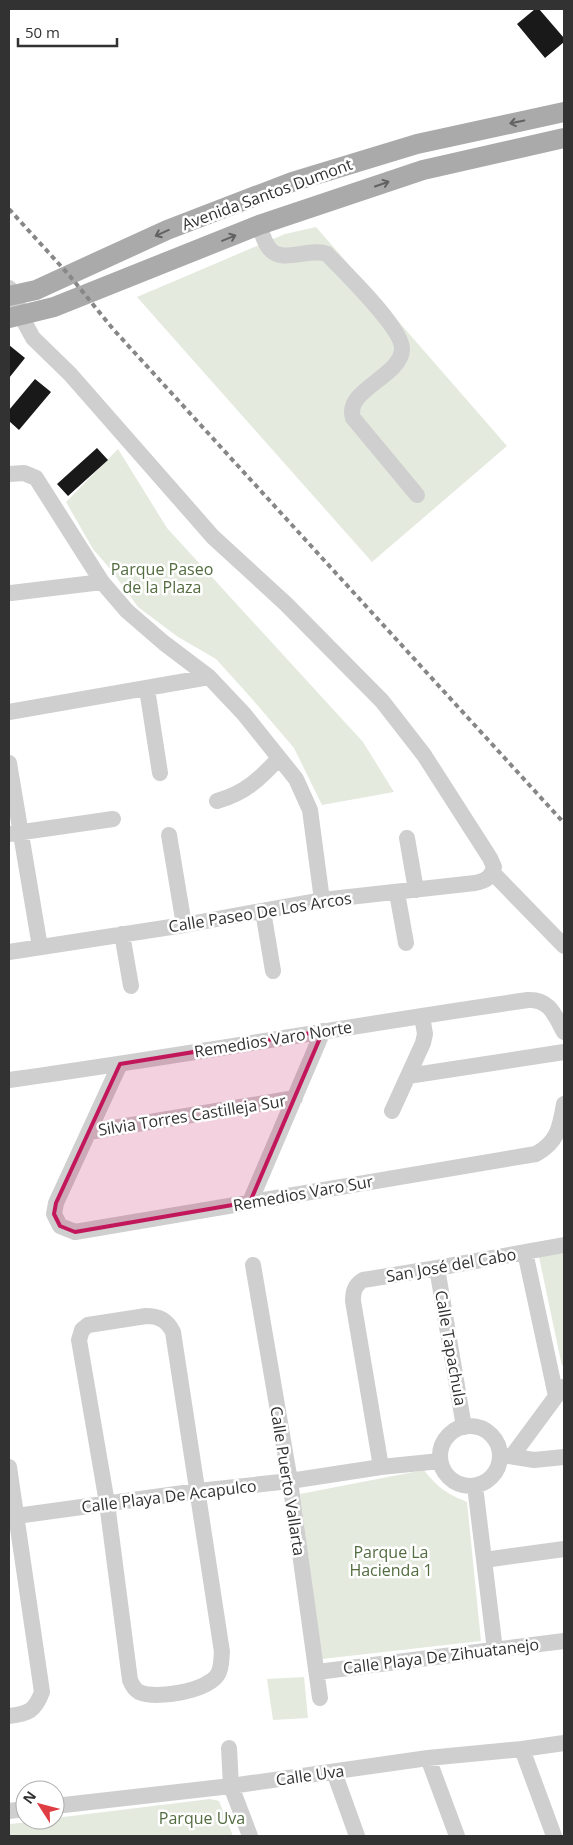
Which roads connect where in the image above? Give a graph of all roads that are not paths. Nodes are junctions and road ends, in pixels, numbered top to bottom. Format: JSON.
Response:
{"nodes":[{"id":1,"x":564,"y":112,"type":"edge"},
{"id":2,"x":564,"y":138,"type":"edge"},
{"id":3,"x":259,"y":225,"type":"junction"},
{"id":4,"x":11,"y":293,"type":"edge"},
{"id":5,"x":15,"y":317,"type":"edge"},
{"id":6,"x":9,"y":474,"type":"edge"},
{"id":7,"x":416,"y":495,"type":"dead end"},
{"id":8,"x":102,"y":582,"type":"junction"},
{"id":9,"x":11,"y":593,"type":"dead end"},
{"id":10,"x":209,"y":677,"type":"junction"},
{"id":11,"x":147,"y":689,"type":"junction"},
{"id":12,"x":9,"y":712,"type":"edge"},
{"id":13,"x":280,"y":758,"type":"junction"},
{"id":14,"x":9,"y":763,"type":"edge"},
{"id":15,"x":160,"y":773,"type":"dead end"},
{"id":16,"x":217,"y":801,"type":"dead end"},
{"id":17,"x":113,"y":819,"type":"dead end"},
{"id":18,"x":15,"y":833,"type":"edge"},
{"id":19,"x":169,"y":835,"type":"dead end"},
{"id":20,"x":407,"y":838,"type":"dead end"},
{"id":21,"x":491,"y":865,"type":"junction"},
{"id":22,"x":416,"y":890,"type":"junction"},
{"id":23,"x":397,"y":892,"type":"junction"},
{"id":24,"x":322,"y":900,"type":"junction"},
{"id":25,"x":263,"y":911,"type":"junction"},
{"id":26,"x":184,"y":925,"type":"junction"},
{"id":27,"x":122,"y":934,"type":"junction"},
{"id":28,"x":406,"y":943,"type":"dead end"},
{"id":29,"x":564,"y":946,"type":"edge"},
{"id":30,"x":40,"y":947,"type":"junction"},
{"id":31,"x":9,"y":952,"type":"edge"},
{"id":32,"x":273,"y":971,"type":"dead end"},
{"id":33,"x":131,"y":986,"type":"dead end"},
{"id":34,"x":422,"y":1016,"type":"junction"},
{"id":35,"x":323,"y":1031,"type":"junction"},
{"id":36,"x":564,"y":1032,"type":"edge"},
{"id":37,"x":564,"y":1052,"type":"edge"},
{"id":38,"x":120,"y":1064,"type":"junction"},
{"id":39,"x":408,"y":1076,"type":"junction"},
{"id":40,"x":9,"y":1080,"type":"edge"},
{"id":41,"x":295,"y":1098,"type":"junction"},
{"id":42,"x":564,"y":1104,"type":"edge"},
{"id":43,"x":392,"y":1112,"type":"dead end"},
{"id":44,"x":89,"y":1132,"type":"junction"},
{"id":45,"x":250,"y":1202,"type":"junction"},
{"id":46,"x":564,"y":1245,"type":"edge"},
{"id":47,"x":526,"y":1252,"type":"junction"},
{"id":48,"x":253,"y":1265,"type":"dead end"},
{"id":49,"x":437,"y":1268,"type":"junction"},
{"id":50,"x":560,"y":1391,"type":"edge"},
{"id":51,"x":464,"y":1427,"type":"junction"},
{"id":52,"x":506,"y":1456,"type":"junction"},
{"id":53,"x":564,"y":1457,"type":"edge"},
{"id":54,"x":440,"y":1461,"type":"junction"},
{"id":55,"x":9,"y":1467,"type":"edge"},
{"id":56,"x":381,"y":1467,"type":"junction"},
{"id":57,"x":290,"y":1481,"type":"junction"},
{"id":58,"x":475,"y":1486,"type":"junction"},
{"id":59,"x":198,"y":1491,"type":"junction"},
{"id":60,"x":107,"y":1503,"type":"junction"},
{"id":61,"x":13,"y":1516,"type":"edge"},
{"id":62,"x":564,"y":1549,"type":"edge"},
{"id":63,"x":484,"y":1560,"type":"junction"},
{"id":64,"x":564,"y":1641,"type":"edge"},
{"id":65,"x":495,"y":1650,"type":"junction"},
{"id":66,"x":317,"y":1672,"type":"junction"},
{"id":67,"x":320,"y":1698,"type":"dead end"},
{"id":68,"x":9,"y":1716,"type":"edge"},
{"id":69,"x":564,"y":1743,"type":"edge"},
{"id":70,"x":229,"y":1748,"type":"dead end"},
{"id":71,"x":522,"y":1749,"type":"junction"},
{"id":72,"x":428,"y":1758,"type":"junction"},
{"id":73,"x":334,"y":1772,"type":"junction"},
{"id":74,"x":231,"y":1786,"type":"junction"},
{"id":75,"x":65,"y":1805,"type":"edge"},
{"id":76,"x":250,"y":1836,"type":"edge"},
{"id":77,"x":357,"y":1836,"type":"edge"},
{"id":78,"x":457,"y":1836,"type":"edge"},
{"id":79,"x":554,"y":1836,"type":"edge"}],
"edges":[{"from":1,"to":4,"type":"main road","name":"Avenida Santos Dumont","one_way":true},
{"from":3,"to":2,"type":"main road","name":"Avenida Santos Dumont","one_way":true},
{"from":5,"to":3,"type":"main road","name":"Avenida Santos Dumont","one_way":true},
{"from":3,"to":7,"type":"street"},
{"from":4,"to":5,"type":"street"},
{"from":5,"to":21,"type":"street"},
{"from":6,"to":8,"type":"street"},
{"from":8,"to":9,"type":"street"},
{"from":8,"to":10,"type":"street"},
{"from":10,"to":11,"type":"street"},
{"from":10,"to":13,"type":"street"},
{"from":11,"to":12,"type":"street"},
{"from":11,"to":15,"type":"street"},
{"from":13,"to":16,"type":"street"},
{"from":13,"to":24,"type":"street"},
{"from":14,"to":18,"type":"street"},
{"from":17,"to":18,"type":"street"},
{"from":18,"to":30,"type":"street"},
{"from":19,"to":26,"type":"street"},
{"from":20,"to":22,"type":"street"},
{"from":21,"to":22,"type":"street","name":"Calle Paseo De Los Arcos"},
{"from":21,"to":29,"type":"street"},
{"from":22,"to":23,"type":"street","name":"Calle Paseo De Los Arcos"},
{"from":23,"to":24,"type":"street","name":"Calle Paseo De Los Arcos"},
{"from":23,"to":28,"type":"street"},
{"from":24,"to":25,"type":"street","name":"Calle Paseo De Los Arcos"},
{"from":25,"to":26,"type":"street","name":"Calle Paseo De Los Arcos"},
{"from":25,"to":32,"type":"street"},
{"from":26,"to":27,"type":"street","name":"Calle Paseo De Los Arcos"},
{"from":27,"to":30,"type":"street","name":"Calle Paseo De Los Arcos"},
{"from":27,"to":33,"type":"street"},
{"from":30,"to":31,"type":"street","name":"Calle Paseo De Los Arcos"},
{"from":34,"to":35,"type":"street","name":"Remedios Varo Norte"},
{"from":34,"to":36,"type":"street","name":"Remedios Varo Norte"},
{"from":34,"to":39,"type":"street"},
{"from":35,"to":38,"type":"street","name":"Remedios Varo Norte"},
{"from":35,"to":41,"type":"street"},
{"from":37,"to":39,"type":"street"},
{"from":38,"to":40,"type":"street","name":"Remedios Varo Norte"},
{"from":38,"to":44,"type":"street"},
{"from":39,"to":43,"type":"street"},
{"from":41,"to":44,"type":"street","name":"Silvia Torres Castilleja Sur"},
{"from":41,"to":45,"type":"street"},
{"from":42,"to":45,"type":"street","name":"Remedios Varo Sur"},
{"from":44,"to":45,"type":"street","name":"Remedios Varo Sur"},
{"from":46,"to":47,"type":"street","name":"San José del Cabo"},
{"from":47,"to":49,"type":"street","name":"San José del Cabo"},
{"from":47,"to":50,"type":"street"},
{"from":48,"to":57,"type":"street","name":"Calle Puerto Vallarta"},
{"from":49,"to":51,"type":"street","name":"Calle Tapachula"},
{"from":49,"to":56,"type":"street","name":"San José del Cabo"},
{"from":50,"to":52,"type":"street"},
{"from":51,"to":52,"type":"street"},
{"from":51,"to":54,"type":"street"},
{"from":52,"to":53,"type":"street"},
{"from":52,"to":58,"type":"street"},
{"from":54,"to":56,"type":"street","name":"Calle Playa De Acapulco"},
{"from":54,"to":58,"type":"street"},
{"from":55,"to":61,"type":"street"},
{"from":56,"to":57,"type":"street","name":"Calle Playa De Acapulco"},
{"from":57,"to":59,"type":"street","name":"Calle Playa De Acapulco"},
{"from":57,"to":66,"type":"street","name":"Calle Puerto Vallarta"},
{"from":58,"to":63,"type":"street"},
{"from":59,"to":60,"type":"street","name":"Calle Playa De Acapulco"},
{"from":59,"to":60,"type":"street"},
{"from":59,"to":60,"type":"street"},
{"from":60,"to":61,"type":"street","name":"Calle Playa De Acapulco"},
{"from":61,"to":68,"type":"street"},
{"from":62,"to":63,"type":"street"},
{"from":63,"to":65,"type":"street"},
{"from":64,"to":65,"type":"street","name":"Calle Playa De Zihuatanejo"},
{"from":65,"to":66,"type":"street","name":"Calle Playa De Zihuatanejo"},
{"from":66,"to":67,"type":"street","name":"Calle Puerto Vallarta"},
{"from":69,"to":71,"type":"street","name":"Calle Uva"},
{"from":70,"to":74,"type":"street"},
{"from":71,"to":72,"type":"street","name":"Calle Uva"},
{"from":71,"to":79,"type":"street"},
{"from":72,"to":73,"type":"street","name":"Calle Uva"},
{"from":72,"to":78,"type":"street"},
{"from":73,"to":74,"type":"street","name":"Calle Uva"},
{"from":73,"to":77,"type":"street"},
{"from":74,"to":75,"type":"street","name":"Calle Uva"},
{"from":74,"to":76,"type":"street"}]}
